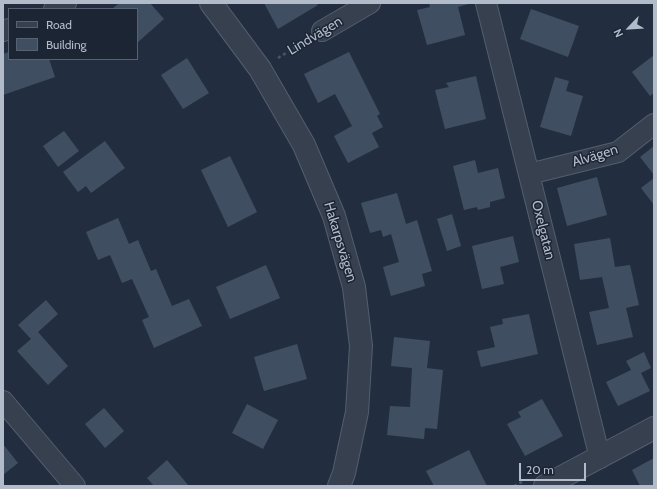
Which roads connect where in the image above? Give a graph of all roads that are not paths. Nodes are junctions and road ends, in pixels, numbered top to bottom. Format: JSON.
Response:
{"nodes":[{"id":1,"x":66,"y":3,"type":"edge"},
{"id":2,"x":211,"y":3,"type":"edge"},
{"id":3,"x":370,"y":3,"type":"edge"},
{"id":4,"x":486,"y":3,"type":"edge"},
{"id":5,"x":56,"y":8,"type":"edge"},
{"id":6,"x":322,"y":31,"type":"road end"},
{"id":7,"x":654,"y":124,"type":"edge"},
{"id":8,"x":530,"y":174,"type":"junction"},
{"id":9,"x":3,"y":401,"type":"edge"},
{"id":10,"x":654,"y":428,"type":"edge"},
{"id":11,"x":600,"y":458,"type":"junction"},
{"id":12,"x":75,"y":486,"type":"edge"},
{"id":13,"x":339,"y":486,"type":"edge"},
{"id":14,"x":545,"y":486,"type":"edge"}],
"edges":[{"from":1,"to":5,"type":"street"},
{"from":2,"to":13,"type":"street","name":"Hakarpsvägen"},
{"from":3,"to":6,"type":"street","name":"Lindvägen"},
{"from":4,"to":8,"type":"street","name":"Oxelgatan"},
{"from":7,"to":8,"type":"street","name":"Alvägen"},
{"from":8,"to":11,"type":"street","name":"Oxelgatan"},
{"from":9,"to":12,"type":"street"},
{"from":10,"to":11,"type":"street"},
{"from":11,"to":14,"type":"street"}]}
